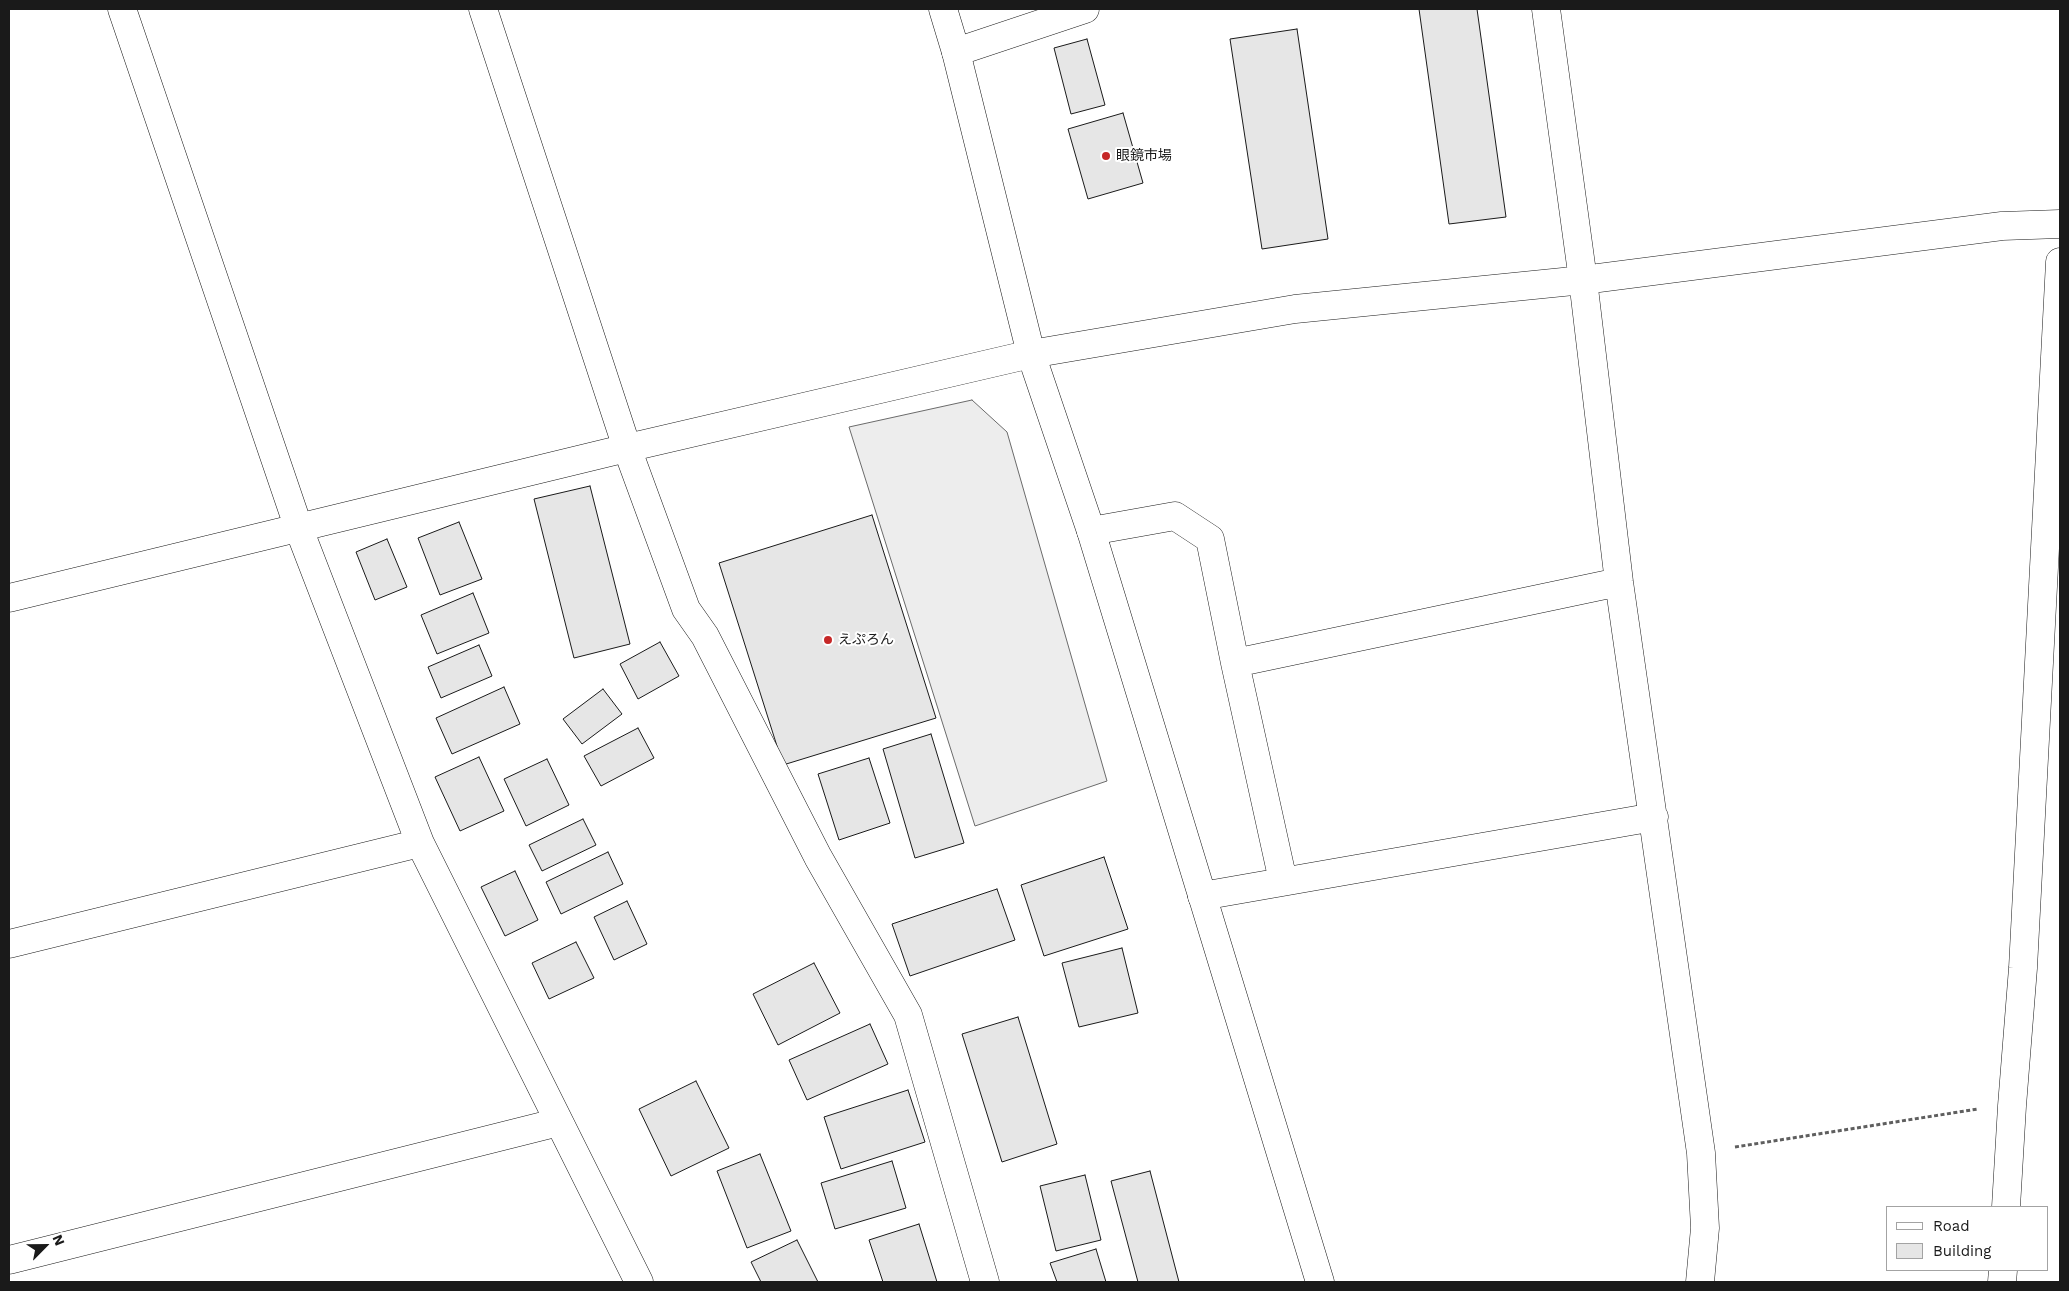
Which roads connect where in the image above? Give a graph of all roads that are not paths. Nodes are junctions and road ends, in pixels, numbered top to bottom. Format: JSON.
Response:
{"nodes":[{"id":1,"x":122,"y":9,"type":"edge"},
{"id":2,"x":483,"y":9,"type":"edge"},
{"id":3,"x":943,"y":9,"type":"edge"},
{"id":4,"x":1085,"y":9,"type":"edge"},
{"id":5,"x":1546,"y":9,"type":"edge"},
{"id":6,"x":956,"y":52,"type":"junction"},
{"id":7,"x":2060,"y":224,"type":"edge"},
{"id":8,"x":2060,"y":262,"type":"edge"},
{"id":9,"x":1583,"y":280,"type":"junction"},
{"id":10,"x":1031,"y":354,"type":"junction"},
{"id":11,"x":627,"y":448,"type":"junction"},
{"id":12,"x":299,"y":529,"type":"junction"},
{"id":13,"x":1091,"y":531,"type":"junction"},
{"id":14,"x":1620,"y":582,"type":"junction"},
{"id":15,"x":9,"y":598,"type":"edge"},
{"id":16,"x":1235,"y":663,"type":"junction"},
{"id":17,"x":1654,"y":817,"type":"junction"},
{"id":18,"x":420,"y":843,"type":"junction"},
{"id":19,"x":1283,"y":881,"type":"junction"},
{"id":20,"x":1202,"y":896,"type":"junction"},
{"id":21,"x":9,"y":944,"type":"edge"},
{"id":22,"x":559,"y":1122,"type":"junction"},
{"id":23,"x":2006,"y":1206,"type":"edge"},
{"id":24,"x":9,"y":1260,"type":"edge"},
{"id":25,"x":639,"y":1282,"type":"edge"},
{"id":26,"x":985,"y":1282,"type":"edge"},
{"id":27,"x":1320,"y":1282,"type":"edge"},
{"id":28,"x":1700,"y":1282,"type":"edge"}],
"edges":[{"from":1,"to":12,"type":"street"},
{"from":2,"to":11,"type":"street"},
{"from":3,"to":6,"type":"street"},
{"from":4,"to":6,"type":"street"},
{"from":5,"to":9,"type":"street"},
{"from":6,"to":10,"type":"street"},
{"from":7,"to":9,"type":"street"},
{"from":8,"to":23,"type":"street"},
{"from":9,"to":10,"type":"street"},
{"from":9,"to":14,"type":"street"},
{"from":10,"to":11,"type":"street"},
{"from":10,"to":13,"type":"street"},
{"from":11,"to":12,"type":"street"},
{"from":11,"to":26,"type":"street"},
{"from":12,"to":15,"type":"street"},
{"from":12,"to":18,"type":"street"},
{"from":13,"to":16,"type":"street"},
{"from":13,"to":20,"type":"street"},
{"from":14,"to":16,"type":"street"},
{"from":14,"to":17,"type":"street"},
{"from":16,"to":19,"type":"street"},
{"from":17,"to":19,"type":"street"},
{"from":17,"to":28,"type":"street"},
{"from":18,"to":21,"type":"street"},
{"from":18,"to":22,"type":"street"},
{"from":19,"to":20,"type":"street"},
{"from":20,"to":27,"type":"street"},
{"from":22,"to":24,"type":"street"},
{"from":22,"to":25,"type":"street"}]}
